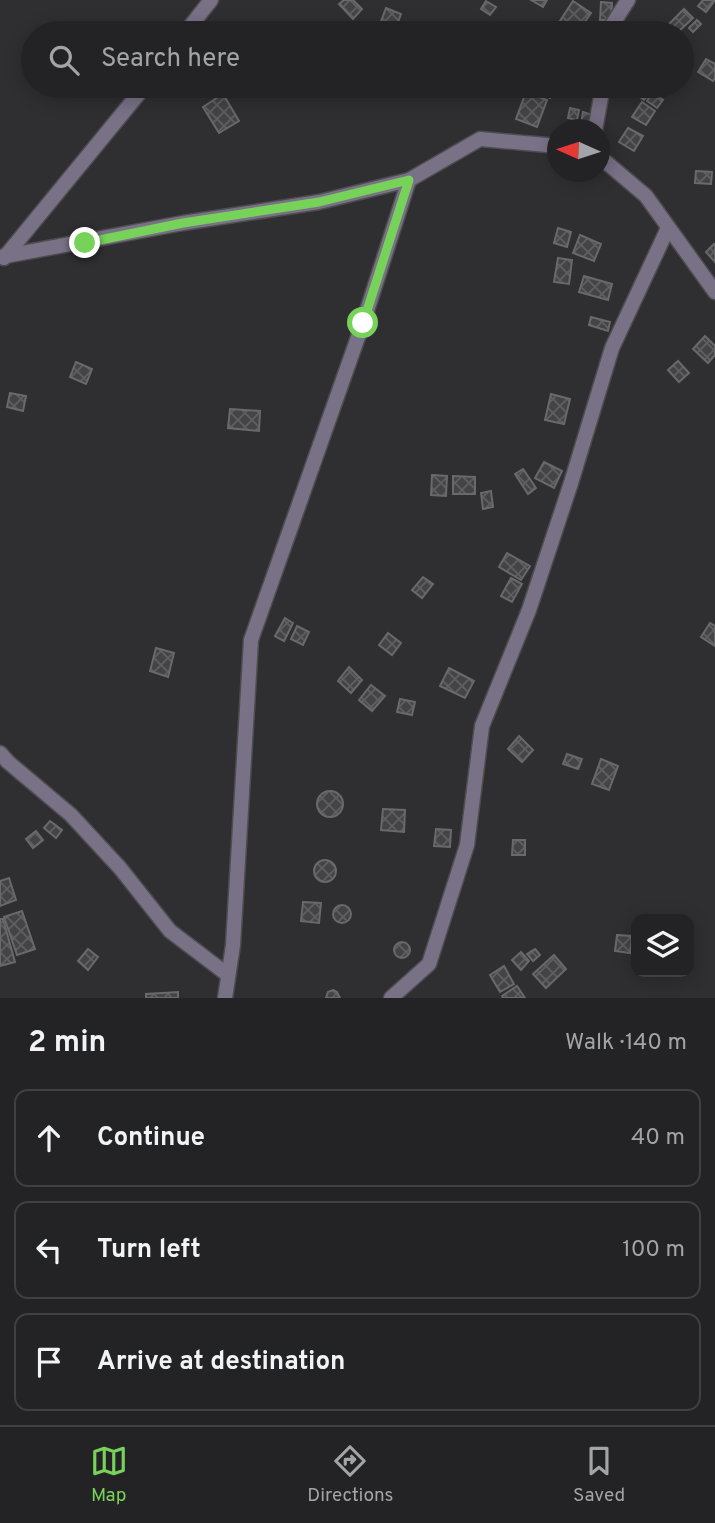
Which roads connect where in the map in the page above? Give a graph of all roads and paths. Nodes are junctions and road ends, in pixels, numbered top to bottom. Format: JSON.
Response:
{"nodes":[{"id":1,"x":211,"y":0,"type":"edge"},
{"id":2,"x":628,"y":0,"type":"edge"},
{"id":3,"x":194,"y":21,"type":"edge"},
{"id":4,"x":615,"y":21,"type":"edge"},
{"id":5,"x":135,"y":98,"type":"edge"},
{"id":6,"x":601,"y":98,"type":"edge"},
{"id":7,"x":597,"y":119,"type":"edge"},
{"id":8,"x":547,"y":145,"type":"edge"},
{"id":9,"x":610,"y":165,"type":"edge"},
{"id":10,"x":409,"y":180,"type":"junction"},
{"id":11,"x":668,"y":228,"type":"junction"},
{"id":12,"x":2,"y":259,"type":"edge"},
{"id":13,"x":715,"y":292,"type":"edge"},
{"id":14,"x":0,"y":753,"type":"edge"},
{"id":15,"x":228,"y":975,"type":"junction"},
{"id":16,"x":225,"y":998,"type":"edge"},
{"id":17,"x":391,"y":998,"type":"edge"}],
"edges":[{"from":1,"to":3,"type":"street"},
{"from":2,"to":4,"type":"street"},
{"from":5,"to":12,"type":"street"},
{"from":6,"to":7,"type":"street"},
{"from":8,"to":10,"type":"street"},
{"from":9,"to":11,"type":"street"},
{"from":10,"to":12,"type":"street"},
{"from":10,"to":15,"type":"street"},
{"from":11,"to":13,"type":"street"},
{"from":11,"to":17,"type":"street"},
{"from":14,"to":15,"type":"street"},
{"from":15,"to":16,"type":"street"}]}
